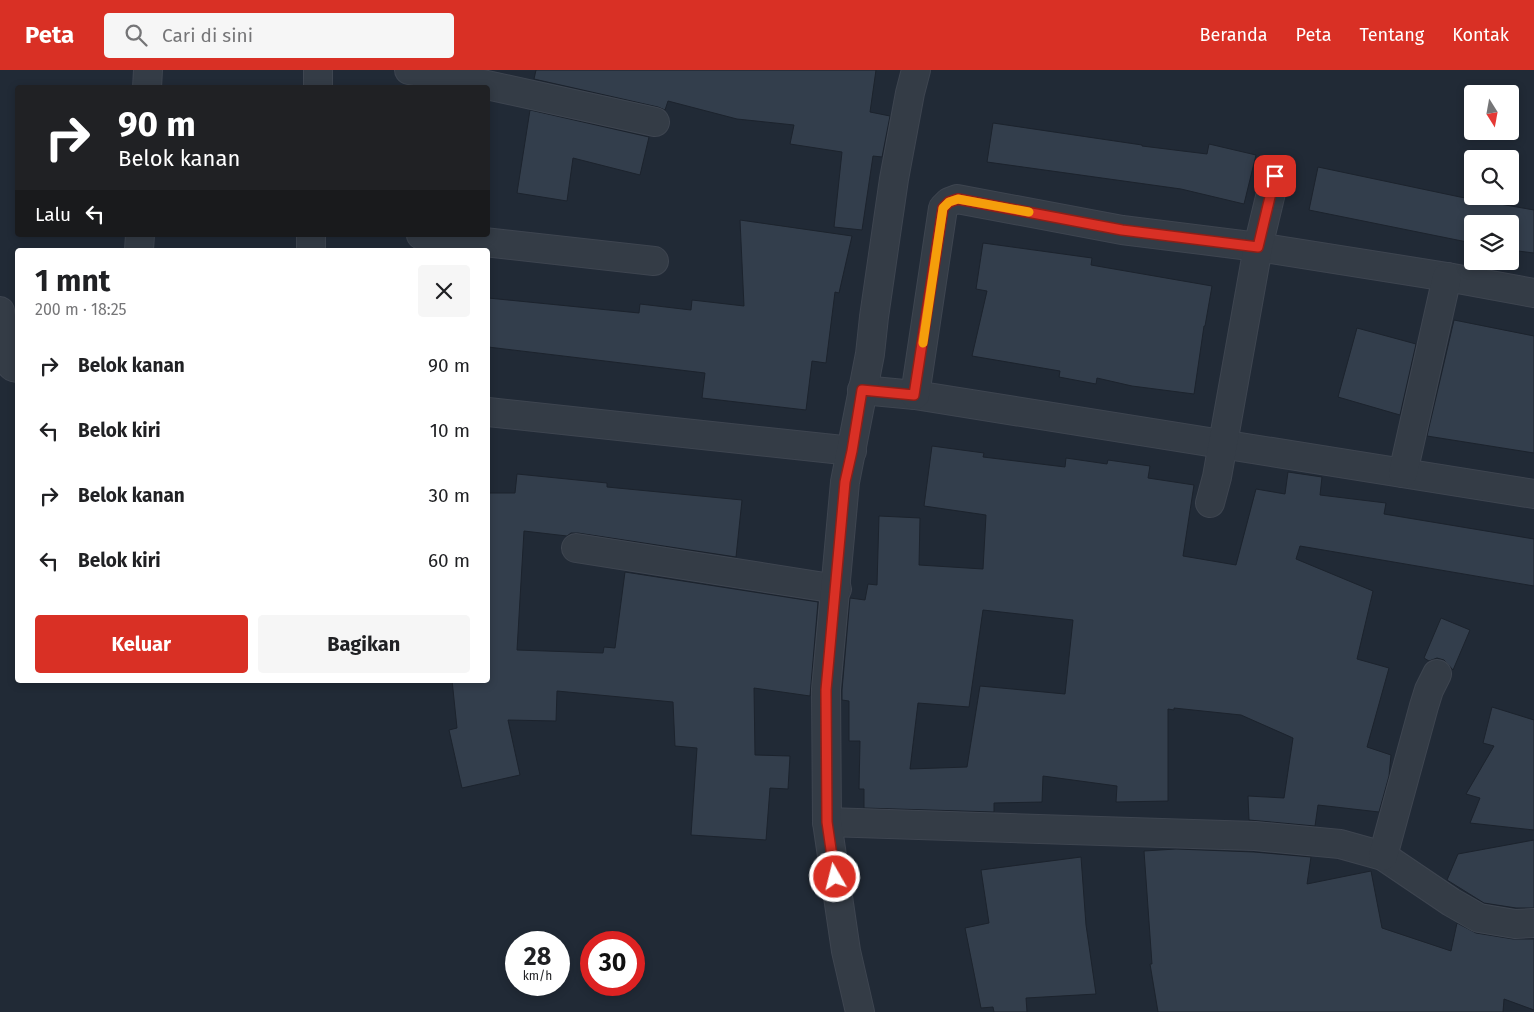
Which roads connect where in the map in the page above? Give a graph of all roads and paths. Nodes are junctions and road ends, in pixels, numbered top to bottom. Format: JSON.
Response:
{"nodes":[{"id":1,"x":148,"y":70,"type":"edge"},
{"id":2,"x":318,"y":70,"type":"edge"},
{"id":3,"x":409,"y":70,"type":"edge"},
{"id":4,"x":916,"y":70,"type":"edge"},
{"id":5,"x":147,"y":85,"type":"edge"},
{"id":6,"x":318,"y":85,"type":"edge"},
{"id":7,"x":487,"y":85,"type":"edge"},
{"id":8,"x":490,"y":86,"type":"edge"},
{"id":9,"x":655,"y":122,"type":"dead end"},
{"id":10,"x":1275,"y":176,"type":"dead end"},
{"id":11,"x":439,"y":237,"type":"edge"},
{"id":12,"x":1258,"y":247,"type":"junction"},
{"id":13,"x":654,"y":261,"type":"dead end"},
{"id":14,"x":1447,"y":277,"type":"junction"},
{"id":15,"x":1534,"y":293,"type":"edge"},
{"id":16,"x":0,"y":311,"type":"edge"},
{"id":17,"x":15,"y":367,"type":"edge"},
{"id":18,"x":862,"y":390,"type":"junction"},
{"id":19,"x":914,"y":395,"type":"junction"},
{"id":20,"x":490,"y":412,"type":"edge"},
{"id":21,"x":1222,"y":445,"type":"junction"},
{"id":22,"x":852,"y":451,"type":"junction"},
{"id":23,"x":1403,"y":473,"type":"junction"},
{"id":24,"x":1534,"y":494,"type":"edge"},
{"id":25,"x":1210,"y":503,"type":"dead end"},
{"id":26,"x":576,"y":548,"type":"dead end"},
{"id":27,"x":837,"y":589,"type":"junction"},
{"id":28,"x":1437,"y":674,"type":"dead end"},
{"id":29,"x":827,"y":822,"type":"junction"},
{"id":30,"x":1383,"y":856,"type":"junction"},
{"id":31,"x":1534,"y":923,"type":"edge"},
{"id":32,"x":860,"y":1012,"type":"edge"}],
"edges":[{"from":1,"to":5,"type":"street"},
{"from":2,"to":6,"type":"street"},
{"from":3,"to":7,"type":"street"},
{"from":4,"to":18,"type":"street"},
{"from":8,"to":9,"type":"street"},
{"from":10,"to":12,"type":"street"},
{"from":11,"to":13,"type":"street"},
{"from":12,"to":14,"type":"street"},
{"from":12,"to":19,"type":"street"},
{"from":12,"to":21,"type":"street"},
{"from":14,"to":15,"type":"street"},
{"from":14,"to":23,"type":"street"},
{"from":16,"to":17,"type":"street"},
{"from":18,"to":19,"type":"street"},
{"from":18,"to":22,"type":"street"},
{"from":19,"to":21,"type":"street"},
{"from":20,"to":22,"type":"street"},
{"from":21,"to":23,"type":"street"},
{"from":21,"to":25,"type":"street"},
{"from":22,"to":27,"type":"street"},
{"from":23,"to":24,"type":"street"},
{"from":26,"to":27,"type":"street"},
{"from":27,"to":29,"type":"street"},
{"from":28,"to":30,"type":"street"},
{"from":29,"to":30,"type":"street"},
{"from":29,"to":32,"type":"street"},
{"from":30,"to":31,"type":"street"}]}
